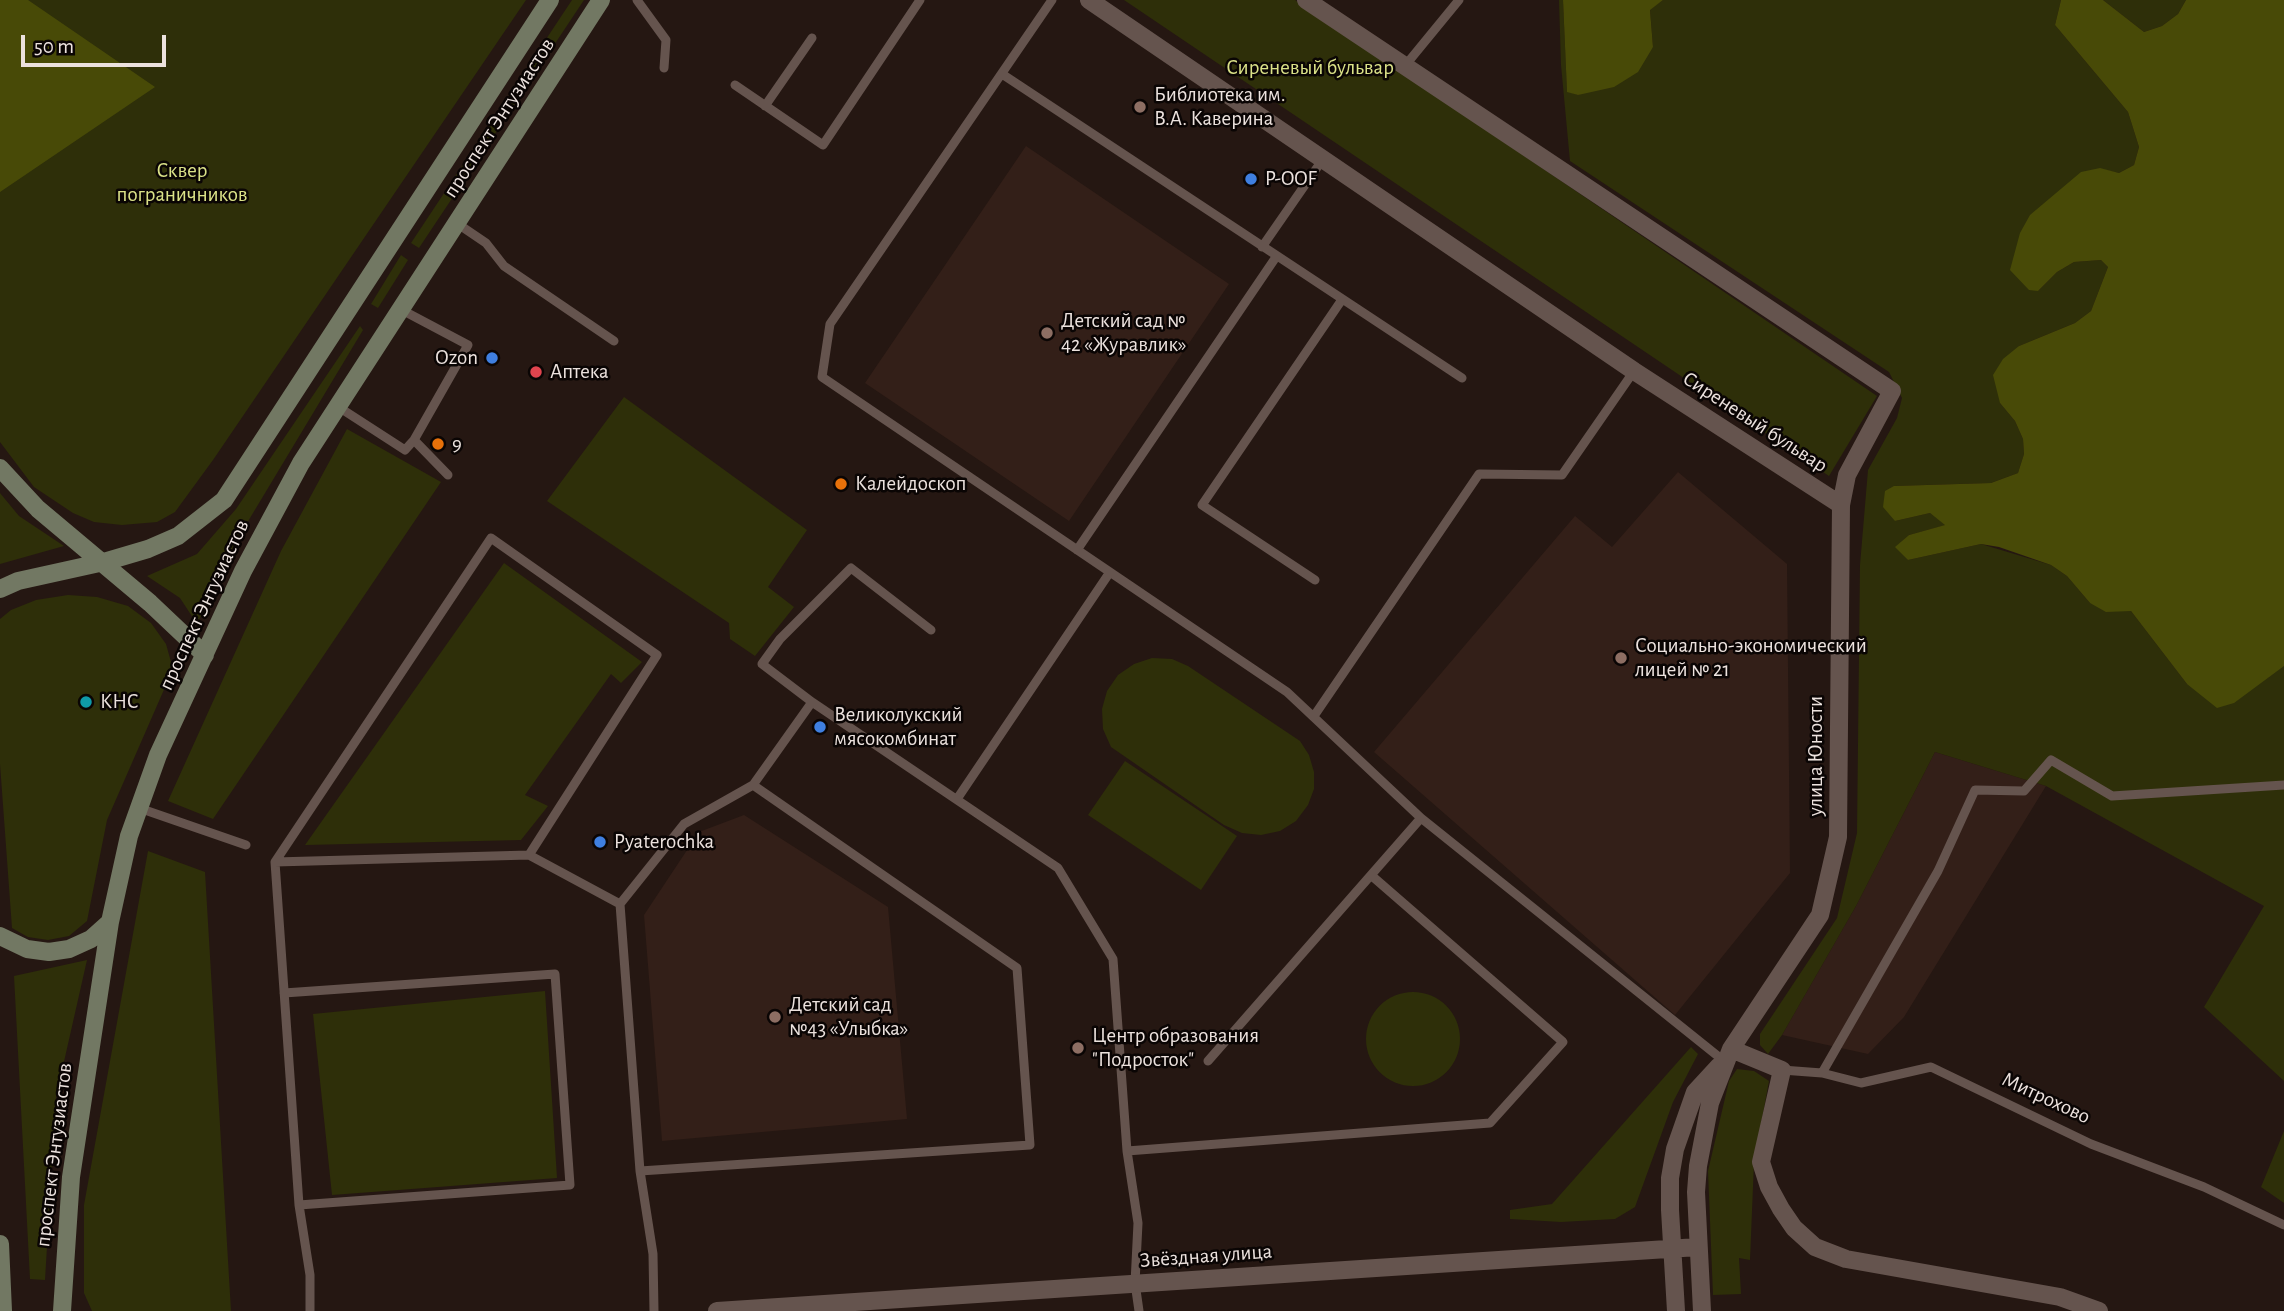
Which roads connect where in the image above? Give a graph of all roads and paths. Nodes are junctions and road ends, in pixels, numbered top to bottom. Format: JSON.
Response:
{"nodes":[{"id":1,"x":550,"y":0,"type":"edge"},
{"id":2,"x":601,"y":0,"type":"edge"},
{"id":3,"x":637,"y":0,"type":"edge"},
{"id":4,"x":920,"y":0,"type":"edge"},
{"id":5,"x":1052,"y":0,"type":"edge"},
{"id":6,"x":1089,"y":0,"type":"edge"},
{"id":7,"x":1306,"y":0,"type":"edge"},
{"id":8,"x":1459,"y":0,"type":"edge"},
{"id":9,"x":812,"y":38,"type":"dead end"},
{"id":10,"x":1404,"y":66,"type":"junction"},
{"id":11,"x":664,"y":68,"type":"dead end"},
{"id":12,"x":1002,"y":74,"type":"junction"},
{"id":13,"x":735,"y":85,"type":"dead end"},
{"id":14,"x":765,"y":106,"type":"junction"},
{"id":15,"x":1323,"y":159,"type":"junction"},
{"id":16,"x":458,"y":224,"type":"junction"},
{"id":17,"x":1262,"y":247,"type":"junction"},
{"id":18,"x":1276,"y":257,"type":"junction"},
{"id":19,"x":1341,"y":301,"type":"junction"},
{"id":20,"x":400,"y":309,"type":"junction"},
{"id":21,"x":614,"y":341,"type":"dead end"},
{"id":22,"x":1634,"y":371,"type":"junction"},
{"id":23,"x":1462,"y":378,"type":"dead end"},
{"id":24,"x":337,"y":405,"type":"junction"},
{"id":25,"x":414,"y":440,"type":"junction"},
{"id":26,"x":0,"y":468,"type":"edge"},
{"id":27,"x":448,"y":475,"type":"dead end"},
{"id":28,"x":1840,"y":505,"type":"junction"},
{"id":29,"x":1077,"y":550,"type":"junction"},
{"id":30,"x":104,"y":562,"type":"junction"},
{"id":31,"x":1110,"y":572,"type":"junction"},
{"id":32,"x":1315,"y":580,"type":"dead end"},
{"id":33,"x":0,"y":589,"type":"edge"},
{"id":34,"x":931,"y":630,"type":"dead end"},
{"id":35,"x":205,"y":656,"type":"junction"},
{"id":36,"x":812,"y":702,"type":"junction"},
{"id":37,"x":1314,"y":716,"type":"junction"},
{"id":38,"x":752,"y":785,"type":"junction"},
{"id":39,"x":2284,"y":785,"type":"edge"},
{"id":40,"x":957,"y":799,"type":"junction"},
{"id":41,"x":139,"y":808,"type":"junction"},
{"id":42,"x":1421,"y":818,"type":"junction"},
{"id":43,"x":246,"y":845,"type":"dead end"},
{"id":44,"x":529,"y":855,"type":"junction"},
{"id":45,"x":275,"y":862,"type":"junction"},
{"id":46,"x":1372,"y":876,"type":"junction"},
{"id":47,"x":620,"y":904,"type":"junction"},
{"id":48,"x":110,"y":922,"type":"junction"},
{"id":49,"x":0,"y":936,"type":"edge"},
{"id":50,"x":284,"y":993,"type":"junction"},
{"id":51,"x":1727,"y":1055,"type":"junction"},
{"id":52,"x":1208,"y":1061,"type":"dead end"},
{"id":53,"x":1782,"y":1070,"type":"junction"},
{"id":54,"x":1822,"y":1073,"type":"junction"},
{"id":55,"x":1127,"y":1151,"type":"junction"},
{"id":56,"x":640,"y":1171,"type":"junction"},
{"id":57,"x":299,"y":1205,"type":"junction"},
{"id":58,"x":2284,"y":1225,"type":"edge"},
{"id":59,"x":0,"y":1244,"type":"edge"},
{"id":60,"x":1698,"y":1247,"type":"junction"},
{"id":61,"x":1671,"y":1248,"type":"junction"},
{"id":62,"x":1135,"y":1283,"type":"junction"},
{"id":63,"x":830,"y":1307,"type":"edge"},
{"id":64,"x":3,"y":1311,"type":"edge"},
{"id":65,"x":62,"y":1311,"type":"edge"},
{"id":66,"x":310,"y":1311,"type":"edge"},
{"id":67,"x":654,"y":1311,"type":"edge"},
{"id":68,"x":717,"y":1311,"type":"edge"},
{"id":69,"x":1139,"y":1311,"type":"edge"},
{"id":70,"x":1676,"y":1311,"type":"edge"},
{"id":71,"x":1702,"y":1311,"type":"edge"},
{"id":72,"x":2099,"y":1311,"type":"edge"}],
"edges":[{"from":1,"to":30,"type":"main road","name":"проспект Энтузиастов"},
{"from":2,"to":16,"type":"main road","name":"проспект Энтузиастов"},
{"from":3,"to":11,"type":"lane"},
{"from":4,"to":14,"type":"lane"},
{"from":5,"to":12,"type":"lane"},
{"from":6,"to":15,"type":"street","name":"Сиреневый бульвар"},
{"from":7,"to":10,"type":"street"},
{"from":8,"to":10,"type":"lane"},
{"from":9,"to":14,"type":"lane"},
{"from":10,"to":28,"type":"street","name":"улица Юности"},
{"from":12,"to":17,"type":"lane"},
{"from":12,"to":29,"type":"lane"},
{"from":13,"to":14,"type":"lane"},
{"from":15,"to":17,"type":"lane"},
{"from":15,"to":22,"type":"street","name":"Сиреневый бульвар"},
{"from":16,"to":20,"type":"main road","name":"проспект Энтузиастов"},
{"from":16,"to":21,"type":"lane"},
{"from":17,"to":18,"type":"lane"},
{"from":18,"to":19,"type":"lane"},
{"from":18,"to":29,"type":"lane"},
{"from":19,"to":23,"type":"lane"},
{"from":19,"to":32,"type":"lane"},
{"from":20,"to":24,"type":"main road","name":"проспект Энтузиастов"},
{"from":20,"to":25,"type":"lane"},
{"from":22,"to":28,"type":"street","name":"Сиреневый бульвар"},
{"from":22,"to":37,"type":"lane"},
{"from":24,"to":25,"type":"lane"},
{"from":24,"to":35,"type":"main road","name":"проспект Энтузиастов"},
{"from":25,"to":27,"type":"lane"},
{"from":26,"to":30,"type":"main road"},
{"from":28,"to":51,"type":"street","name":"улица Юности"},
{"from":29,"to":31,"type":"lane"},
{"from":30,"to":33,"type":"main road","name":"проспект Энтузиастов"},
{"from":30,"to":35,"type":"main road"},
{"from":31,"to":37,"type":"lane"},
{"from":31,"to":40,"type":"lane"},
{"from":34,"to":36,"type":"lane"},
{"from":35,"to":41,"type":"main road","name":"проспект Энтузиастов"},
{"from":36,"to":38,"type":"lane"},
{"from":36,"to":40,"type":"lane"},
{"from":37,"to":42,"type":"lane"},
{"from":38,"to":47,"type":"lane"},
{"from":38,"to":56,"type":"lane"},
{"from":39,"to":54,"type":"lane"},
{"from":40,"to":55,"type":"lane"},
{"from":41,"to":43,"type":"lane"},
{"from":41,"to":48,"type":"main road","name":"проспект Энтузиастов"},
{"from":42,"to":46,"type":"lane"},
{"from":42,"to":51,"type":"lane"},
{"from":44,"to":45,"type":"lane"},
{"from":44,"to":45,"type":"lane"},
{"from":44,"to":47,"type":"lane"},
{"from":45,"to":50,"type":"lane"},
{"from":46,"to":52,"type":"lane"},
{"from":46,"to":55,"type":"lane"},
{"from":47,"to":56,"type":"lane"},
{"from":48,"to":49,"type":"main road"},
{"from":48,"to":65,"type":"main road","name":"проспект Энтузиастов"},
{"from":50,"to":57,"type":"lane"},
{"from":50,"to":57,"type":"lane"},
{"from":51,"to":53,"type":"street","name":"Митрохово"},
{"from":51,"to":60,"type":"street","name":"улица Юности"},
{"from":51,"to":61,"type":"street","name":"улица Юности"},
{"from":53,"to":54,"type":"lane","name":"Митрохово"},
{"from":53,"to":72,"type":"street"},
{"from":54,"to":58,"type":"lane","name":"Митрохово"},
{"from":55,"to":62,"type":"lane"},
{"from":56,"to":67,"type":"lane"},
{"from":57,"to":66,"type":"lane"},
{"from":59,"to":64,"type":"main road"},
{"from":60,"to":61,"type":"street","name":"Звёздная улица"},
{"from":60,"to":71,"type":"street","name":"улица Юности"},
{"from":61,"to":62,"type":"street","name":"Звёздная улица"},
{"from":61,"to":70,"type":"street","name":"улица Юности"},
{"from":62,"to":63,"type":"street","name":"Звёздная улица"},
{"from":62,"to":69,"type":"lane"},
{"from":63,"to":68,"type":"street","name":"Звёздная улица"}]}
